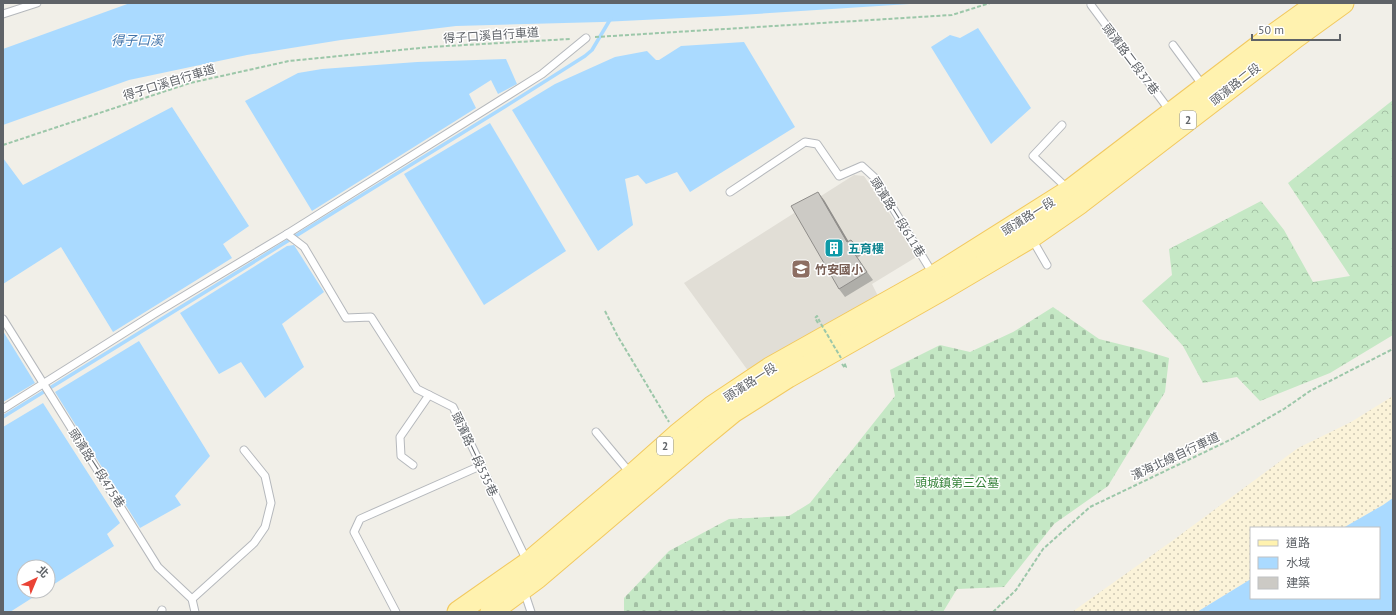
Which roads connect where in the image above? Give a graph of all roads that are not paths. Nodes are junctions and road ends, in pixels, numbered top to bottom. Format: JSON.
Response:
{"nodes":[{"id":1,"x":37,"y":3,"type":"edge"},
{"id":2,"x":1318,"y":3,"type":"edge"},
{"id":3,"x":1343,"y":3,"type":"edge"},
{"id":4,"x":1090,"y":6,"type":"dead end"},
{"id":5,"x":3,"y":14,"type":"edge"},
{"id":6,"x":586,"y":38,"type":"road end"},
{"id":7,"x":1173,"y":45,"type":"dead end"},
{"id":8,"x":1204,"y":87,"type":"junction"},
{"id":9,"x":1176,"y":119,"type":"junction"},
{"id":10,"x":1062,"y":125,"type":"dead end"},
{"id":11,"x":1069,"y":191,"type":"junction"},
{"id":12,"x":730,"y":192,"type":"dead end"},
{"id":13,"x":287,"y":234,"type":"junction"},
{"id":14,"x":1031,"y":237,"type":"junction"},
{"id":15,"x":1047,"y":265,"type":"dead end"},
{"id":16,"x":939,"y":282,"type":"junction"},
{"id":17,"x":3,"y":319,"type":"edge"},
{"id":18,"x":858,"y":328,"type":"junction"},
{"id":19,"x":42,"y":384,"type":"junction"},
{"id":20,"x":429,"y":395,"type":"junction"},
{"id":21,"x":3,"y":409,"type":"edge"},
{"id":22,"x":596,"y":432,"type":"dead end"},
{"id":23,"x":244,"y":450,"type":"dead end"},
{"id":24,"x":413,"y":465,"type":"dead end"},
{"id":25,"x":480,"y":466,"type":"junction"},
{"id":26,"x":632,"y":475,"type":"junction"},
{"id":27,"x":525,"y":576,"type":"junction"},
{"id":28,"x":192,"y":599,"type":"junction"},
{"id":29,"x":195,"y":612,"type":"edge"},
{"id":30,"x":396,"y":612,"type":"edge"},
{"id":31,"x":458,"y":612,"type":"edge"},
{"id":32,"x":491,"y":612,"type":"edge"},
{"id":33,"x":531,"y":612,"type":"edge"}],
"edges":[{"from":1,"to":5,"type":"lane"},
{"from":2,"to":8,"type":"main road","name":"頭濱路二段","number":"2"},
{"from":3,"to":9,"type":"main road","name":"頭濱路二段","number":"2"},
{"from":4,"to":9,"type":"lane","name":"頭濱路二段37巷"},
{"from":6,"to":13,"type":"lane"},
{"from":7,"to":8,"type":"lane"},
{"from":8,"to":9,"type":"main road","name":"頭濱路二段","number":"2"},
{"from":9,"to":11,"type":"main road","name":"頭濱路二段","number":"2"},
{"from":9,"to":14,"type":"main road","name":"頭濱路二段","number":"2"},
{"from":10,"to":11,"type":"lane"},
{"from":11,"to":16,"type":"main road","name":"頭濱路一段","number":"2"},
{"from":12,"to":16,"type":"lane","name":"頭濱路一段611巷"},
{"from":13,"to":19,"type":"lane"},
{"from":13,"to":20,"type":"lane","name":"頭濱路一段535巷"},
{"from":14,"to":15,"type":"lane"},
{"from":14,"to":16,"type":"main road","name":"頭濱路一段","number":"2"},
{"from":16,"to":18,"type":"main road","name":"頭濱路一段","number":"2"},
{"from":17,"to":19,"type":"lane","name":"頭濱路一段475巷"},
{"from":18,"to":26,"type":"main road","name":"頭濱路一段","number":"2"},
{"from":18,"to":27,"type":"main road","name":"頭濱路一段","number":"2"},
{"from":19,"to":21,"type":"lane"},
{"from":19,"to":28,"type":"lane","name":"頭濱路一段475巷"},
{"from":20,"to":24,"type":"lane"},
{"from":20,"to":25,"type":"lane","name":"頭濱路一段535巷"},
{"from":22,"to":26,"type":"lane"},
{"from":23,"to":28,"type":"lane"},
{"from":25,"to":27,"type":"lane","name":"頭濱路一段535巷"},
{"from":25,"to":30,"type":"lane"},
{"from":26,"to":27,"type":"main road","name":"頭濱路一段","number":"2"},
{"from":27,"to":31,"type":"main road","name":"頭濱路一段","number":"2"},
{"from":27,"to":32,"type":"main road","name":"頭濱路一段","number":"2"},
{"from":27,"to":33,"type":"lane","name":"頭濱路一段535巷"},
{"from":28,"to":29,"type":"lane"}]}
